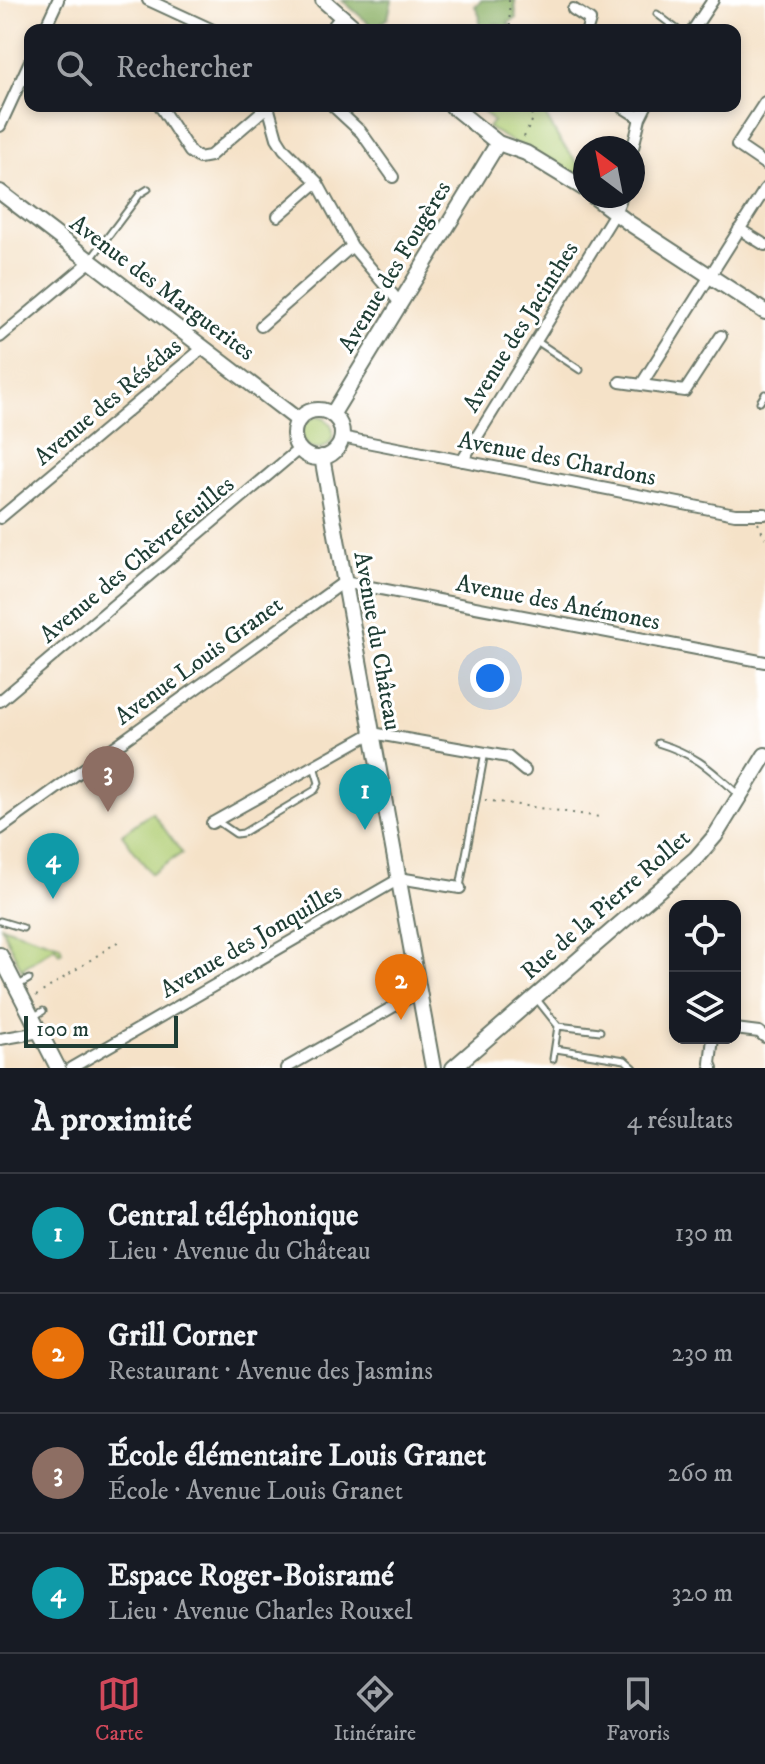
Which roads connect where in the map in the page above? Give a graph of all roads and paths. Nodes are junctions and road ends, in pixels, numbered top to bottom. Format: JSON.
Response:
{"nodes":[{"id":1,"x":58,"y":0,"type":"edge"},
{"id":2,"x":148,"y":0,"type":"edge"},
{"id":3,"x":323,"y":0,"type":"edge"},
{"id":4,"x":509,"y":0,"type":"edge"},
{"id":5,"x":713,"y":0,"type":"edge"},
{"id":6,"x":573,"y":9,"type":"dead end"},
{"id":7,"x":657,"y":14,"type":"dead end"},
{"id":8,"x":341,"y":17,"type":"junction"},
{"id":9,"x":47,"y":24,"type":"edge"},
{"id":10,"x":193,"y":24,"type":"edge"},
{"id":11,"x":335,"y":24,"type":"edge"},
{"id":12,"x":350,"y":24,"type":"edge"},
{"id":13,"x":510,"y":24,"type":"edge"},
{"id":14,"x":589,"y":24,"type":"edge"},
{"id":15,"x":670,"y":24,"type":"edge"},
{"id":16,"x":697,"y":24,"type":"edge"},
{"id":17,"x":24,"y":74,"type":"edge"},
{"id":18,"x":765,"y":102,"type":"edge"},
{"id":19,"x":164,"y":112,"type":"edge"},
{"id":20,"x":261,"y":112,"type":"edge"},
{"id":21,"x":270,"y":112,"type":"edge"},
{"id":22,"x":339,"y":112,"type":"edge"},
{"id":23,"x":459,"y":112,"type":"edge"},
{"id":24,"x":531,"y":112,"type":"edge"},
{"id":25,"x":630,"y":112,"type":"edge"},
{"id":26,"x":643,"y":112,"type":"edge"},
{"id":27,"x":640,"y":118,"type":"junction"},
{"id":28,"x":0,"y":126,"type":"edge"},
{"id":29,"x":636,"y":136,"type":"edge"},
{"id":30,"x":498,"y":143,"type":"junction"},
{"id":31,"x":518,"y":149,"type":"junction"},
{"id":32,"x":765,"y":164,"type":"edge"},
{"id":33,"x":393,"y":177,"type":"dead end"},
{"id":34,"x":317,"y":182,"type":"junction"},
{"id":35,"x":573,"y":182,"type":"edge"},
{"id":36,"x":148,"y":189,"type":"dead end"},
{"id":37,"x":765,"y":189,"type":"edge"},
{"id":38,"x":0,"y":192,"type":"edge"},
{"id":39,"x":609,"y":208,"type":"edge"},
{"id":40,"x":617,"y":208,"type":"edge"},
{"id":41,"x":615,"y":213,"type":"junction"},
{"id":42,"x":278,"y":216,"type":"dead end"},
{"id":43,"x":739,"y":229,"type":"junction"},
{"id":44,"x":765,"y":245,"type":"edge"},
{"id":45,"x":352,"y":246,"type":"junction"},
{"id":46,"x":91,"y":261,"type":"junction"},
{"id":47,"x":709,"y":276,"type":"junction"},
{"id":48,"x":399,"y":302,"type":"junction"},
{"id":49,"x":765,"y":312,"type":"edge"},
{"id":50,"x":261,"y":326,"type":"dead end"},
{"id":51,"x":721,"y":336,"type":"dead end"},
{"id":52,"x":0,"y":337,"type":"edge"},
{"id":53,"x":536,"y":341,"type":"junction"},
{"id":54,"x":204,"y":347,"type":"junction"},
{"id":55,"x":580,"y":370,"type":"dead end"},
{"id":56,"x":620,"y":382,"type":"dead end"},
{"id":57,"x":641,"y":385,"type":"junction"},
{"id":58,"x":765,"y":394,"type":"edge"},
{"id":59,"x":760,"y":402,"type":"dead end"},
{"id":60,"x":332,"y":415,"type":"junction"},
{"id":61,"x":298,"y":420,"type":"junction"},
{"id":62,"x":341,"y":437,"type":"junction"},
{"id":63,"x":299,"y":449,"type":"junction"},
{"id":64,"x":322,"y":457,"type":"junction"},
{"id":65,"x":462,"y":461,"type":"junction"},
{"id":66,"x":760,"y":514,"type":"edge"},
{"id":67,"x":0,"y":518,"type":"edge"},
{"id":68,"x":765,"y":538,"type":"edge"},
{"id":69,"x":344,"y":582,"type":"junction"},
{"id":70,"x":765,"y":662,"type":"edge"},
{"id":71,"x":0,"y":701,"type":"edge"},
{"id":72,"x":372,"y":733,"type":"junction"},
{"id":73,"x":658,"y":743,"type":"dead end"},
{"id":74,"x":485,"y":752,"type":"junction"},
{"id":75,"x":765,"y":755,"type":"edge"},
{"id":76,"x":314,"y":766,"type":"junction"},
{"id":77,"x":525,"y":771,"type":"dead end"},
{"id":78,"x":740,"y":796,"type":"junction"},
{"id":79,"x":476,"y":799,"type":"junction"},
{"id":80,"x":600,"y":817,"type":"dead end"},
{"id":81,"x":214,"y":822,"type":"joint"},
{"id":82,"x":0,"y":829,"type":"edge"},
{"id":83,"x":399,"y":879,"type":"junction"},
{"id":84,"x":460,"y":888,"type":"joint"},
{"id":85,"x":0,"y":921,"type":"edge"},
{"id":86,"x":23,"y":928,"type":"dead end"},
{"id":87,"x":122,"y":939,"type":"dead end"},
{"id":88,"x":0,"y":955,"type":"edge"},
{"id":89,"x":419,"y":992,"type":"junction"},
{"id":90,"x":535,"y":997,"type":"junction"},
{"id":91,"x":24,"y":1002,"type":"junction"},
{"id":92,"x":558,"y":1026,"type":"junction"},
{"id":93,"x":741,"y":1030,"type":"edge"},
{"id":94,"x":600,"y":1031,"type":"dead end"},
{"id":95,"x":40,"y":1032,"type":"junction"},
{"id":96,"x":765,"y":1037,"type":"edge"},
{"id":97,"x":0,"y":1039,"type":"edge"},
{"id":98,"x":712,"y":1044,"type":"edge"},
{"id":99,"x":556,"y":1049,"type":"junction"},
{"id":100,"x":553,"y":1059,"type":"dead end"},
{"id":101,"x":58,"y":1068,"type":"edge"},
{"id":102,"x":71,"y":1068,"type":"edge"},
{"id":103,"x":286,"y":1068,"type":"edge"},
{"id":104,"x":433,"y":1068,"type":"edge"},
{"id":105,"x":453,"y":1068,"type":"edge"},
{"id":106,"x":634,"y":1068,"type":"edge"},
{"id":107,"x":712,"y":1068,"type":"edge"}],
"edges":[{"from":1,"to":9,"type":"street"},
{"from":2,"to":10,"type":"street"},
{"from":3,"to":8,"type":"street"},
{"from":4,"to":13,"type":"path"},
{"from":5,"to":16,"type":"street"},
{"from":6,"to":14,"type":"street"},
{"from":7,"to":15,"type":"lane"},
{"from":8,"to":11,"type":"street"},
{"from":8,"to":12,"type":"street"},
{"from":17,"to":28,"type":"street"},
{"from":18,"to":32,"type":"street"},
{"from":19,"to":20,"type":"street"},
{"from":21,"to":34,"type":"street"},
{"from":22,"to":33,"type":"street"},
{"from":23,"to":30,"type":"street"},
{"from":24,"to":31,"type":"path"},
{"from":25,"to":27,"type":"street"},
{"from":26,"to":27,"type":"street"},
{"from":27,"to":29,"type":"street"},
{"from":30,"to":31,"type":"street"},
{"from":30,"to":48,"type":"street","name":"Avenue des Fougères"},
{"from":31,"to":35,"type":"street"},
{"from":34,"to":42,"type":"street"},
{"from":34,"to":45,"type":"street"},
{"from":36,"to":46,"type":"lane"},
{"from":37,"to":43,"type":"street"},
{"from":38,"to":46,"type":"street","name":"Avenue des Marguerites"},
{"from":39,"to":41,"type":"street"},
{"from":40,"to":41,"type":"street","name":"Avenue des Jacinthes"},
{"from":41,"to":47,"type":"street"},
{"from":41,"to":53,"type":"street","name":"Avenue des Jacinthes"},
{"from":43,"to":44,"type":"street"},
{"from":43,"to":47,"type":"street"},
{"from":45,"to":48,"type":"street"},
{"from":45,"to":50,"type":"street"},
{"from":46,"to":52,"type":"street"},
{"from":46,"to":54,"type":"street","name":"Avenue des Marguerites"},
{"from":47,"to":49,"type":"street"},
{"from":47,"to":57,"type":"street"},
{"from":48,"to":60,"type":"street","name":"Avenue des Fougères"},
{"from":51,"to":57,"type":"street"},
{"from":53,"to":55,"type":"lane"},
{"from":53,"to":65,"type":"street","name":"Avenue des Jacinthes"},
{"from":54,"to":61,"type":"street","name":"Avenue des Marguerites"},
{"from":54,"to":67,"type":"street","name":"Avenue des Résédas"},
{"from":56,"to":57,"type":"street"},
{"from":58,"to":59,"type":"lane"},
{"from":60,"to":61,"type":"street"},
{"from":60,"to":62,"type":"street"},
{"from":61,"to":63,"type":"street"},
{"from":62,"to":64,"type":"street"},
{"from":62,"to":65,"type":"street","name":"Avenue des Chardons"},
{"from":63,"to":64,"type":"street"},
{"from":63,"to":71,"type":"street","name":"Avenue des Chèvrefeuilles"},
{"from":64,"to":69,"type":"street","name":"Avenue du Château"},
{"from":65,"to":66,"type":"street","name":"Avenue des Chardons"},
{"from":66,"to":68,"type":"path"},
{"from":69,"to":70,"type":"street","name":"Avenue des Anémones"},
{"from":69,"to":72,"type":"street","name":"Avenue du Château"},
{"from":69,"to":82,"type":"street","name":"Avenue Louis Granet"},
{"from":72,"to":74,"type":"street"},
{"from":72,"to":76,"type":"street"},
{"from":72,"to":83,"type":"street","name":"Avenue du Château"},
{"from":73,"to":78,"type":"lane"},
{"from":74,"to":77,"type":"street"},
{"from":74,"to":79,"type":"lane"},
{"from":75,"to":78,"type":"street","name":"Rue de la Pierre Rollet"},
{"from":76,"to":81,"type":"street"},
{"from":76,"to":81,"type":"lane"},
{"from":78,"to":90,"type":"street","name":"Rue de la Pierre Rollet"},
{"from":79,"to":80,"type":"path"},
{"from":79,"to":84,"type":"lane"},
{"from":83,"to":84,"type":"street"},
{"from":83,"to":89,"type":"street","name":"Avenue du Château"},
{"from":83,"to":102,"type":"street","name":"Avenue des Jonquilles"},
{"from":85,"to":86,"type":"lane"},
{"from":87,"to":91,"type":"path"},
{"from":88,"to":91,"type":"street"},
{"from":89,"to":103,"type":"street"},
{"from":89,"to":104,"type":"street","name":"Avenue du Château"},
{"from":90,"to":92,"type":"lane"},
{"from":90,"to":105,"type":"street","name":"Rue de la Pierre Rollet"},
{"from":91,"to":95,"type":"street"},
{"from":92,"to":94,"type":"lane"},
{"from":92,"to":99,"type":"lane"},
{"from":93,"to":96,"type":"street"},
{"from":95,"to":97,"type":"street"},
{"from":95,"to":101,"type":"street"},
{"from":98,"to":107,"type":"street"},
{"from":99,"to":100,"type":"lane"},
{"from":99,"to":106,"type":"lane"}]}
